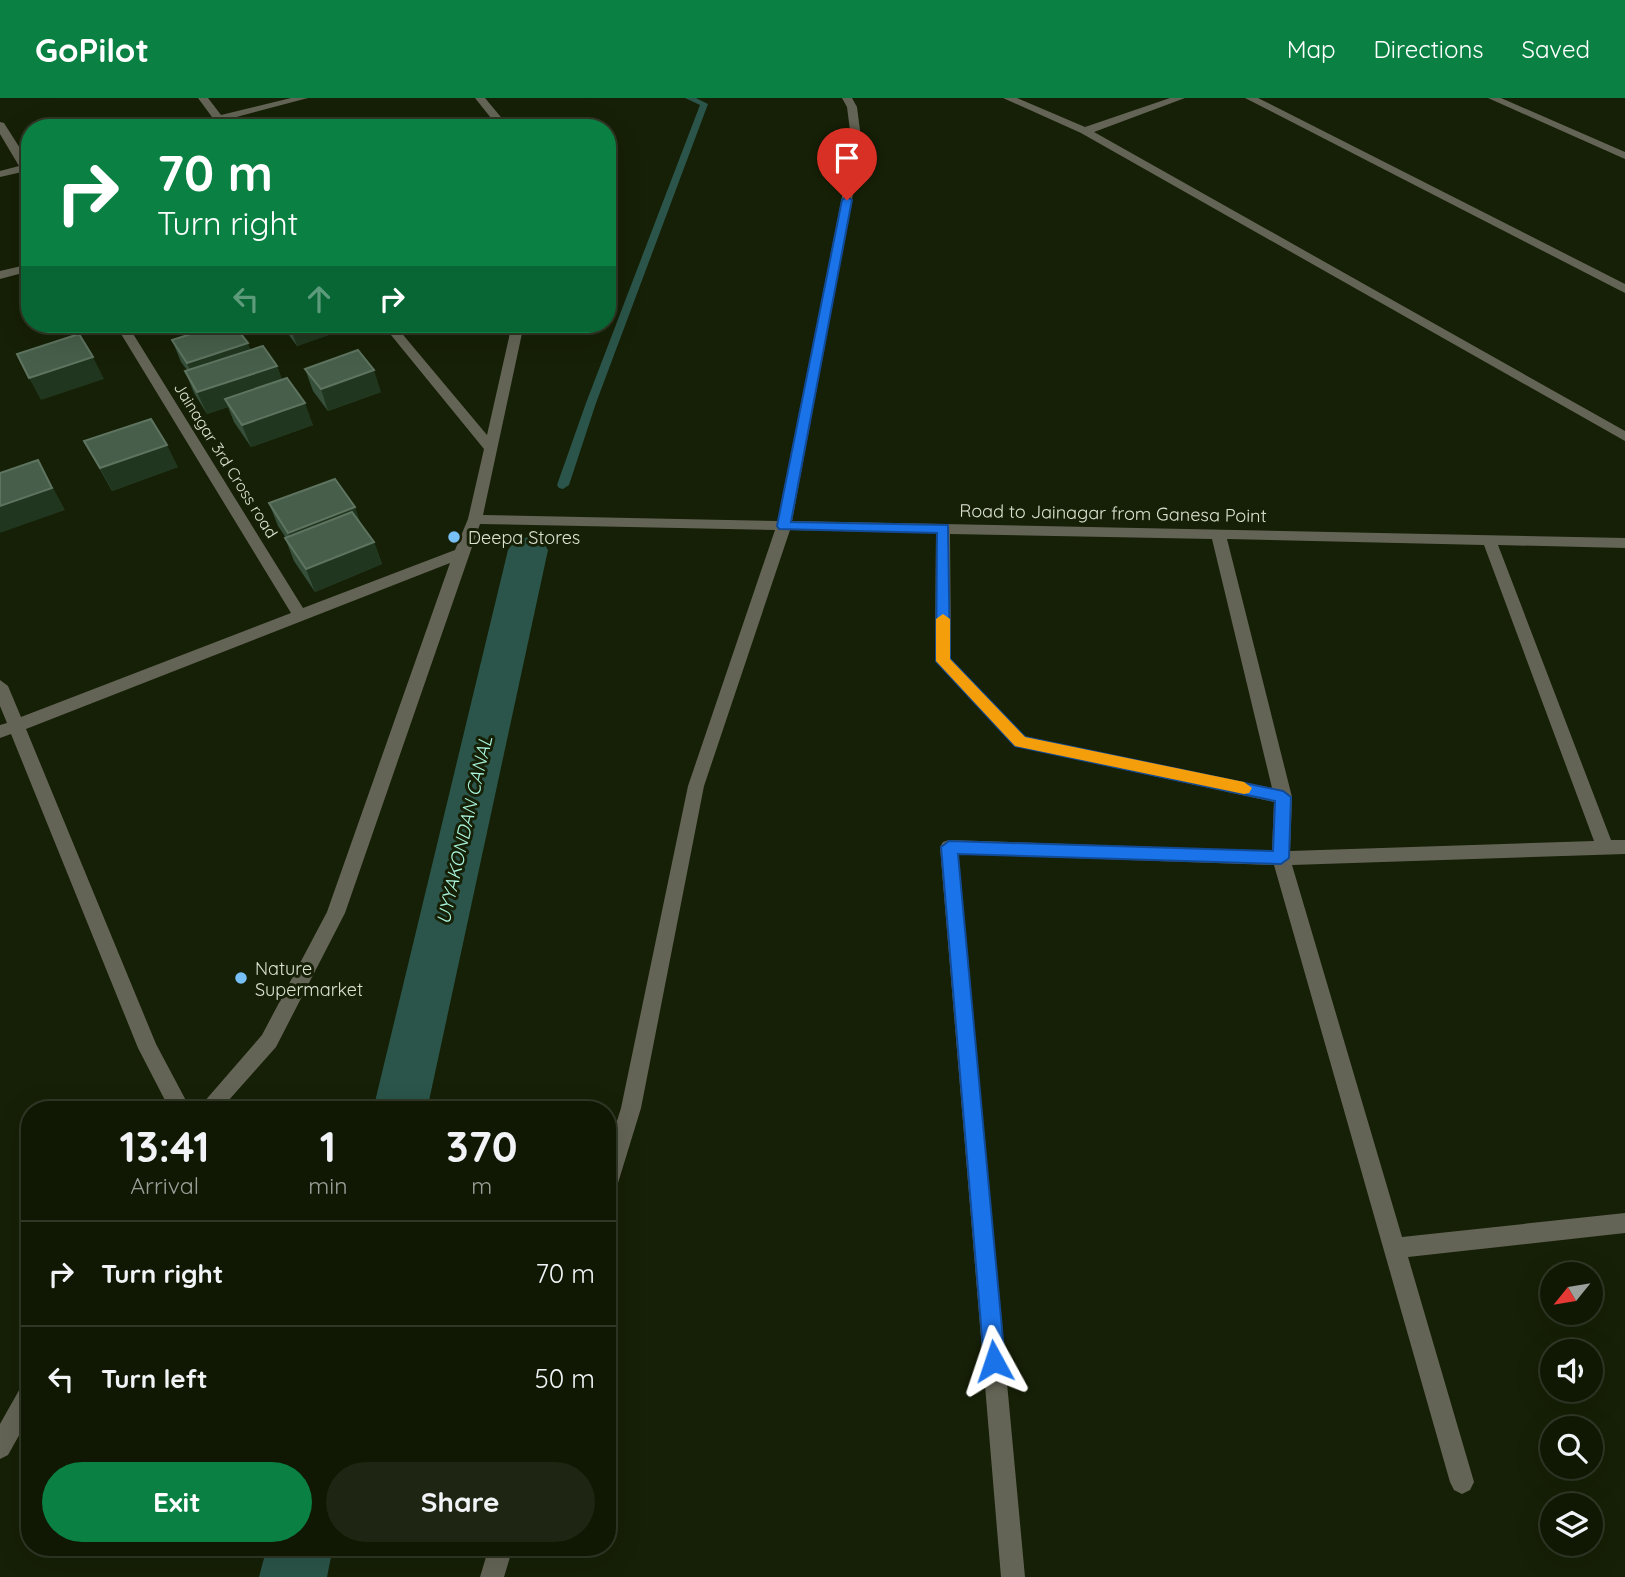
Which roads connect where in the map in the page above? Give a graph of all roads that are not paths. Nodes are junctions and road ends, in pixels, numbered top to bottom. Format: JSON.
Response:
{"nodes":[{"id":1,"x":203,"y":98,"type":"edge"},
{"id":2,"x":303,"y":98,"type":"edge"},
{"id":3,"x":480,"y":98,"type":"edge"},
{"id":4,"x":848,"y":98,"type":"edge"},
{"id":5,"x":1007,"y":98,"type":"edge"},
{"id":6,"x":1180,"y":98,"type":"edge"},
{"id":7,"x":1250,"y":98,"type":"edge"},
{"id":8,"x":1493,"y":98,"type":"edge"},
{"id":9,"x":218,"y":118,"type":"junction"},
{"id":10,"x":214,"y":119,"type":"edge"},
{"id":11,"x":498,"y":119,"type":"edge"},
{"id":12,"x":0,"y":125,"type":"edge"},
{"id":13,"x":1085,"y":131,"type":"junction"},
{"id":14,"x":1625,"y":156,"type":"edge"},
{"id":15,"x":21,"y":160,"type":"edge"},
{"id":16,"x":21,"y":172,"type":"edge"},
{"id":17,"x":0,"y":174,"type":"edge"},
{"id":18,"x":21,"y":269,"type":"edge"},
{"id":19,"x":0,"y":275,"type":"edge"},
{"id":20,"x":1625,"y":289,"type":"edge"},
{"id":21,"x":127,"y":333,"type":"edge"},
{"id":22,"x":395,"y":333,"type":"edge"},
{"id":23,"x":515,"y":333,"type":"edge"},
{"id":24,"x":1625,"y":437,"type":"edge"},
{"id":25,"x":490,"y":448,"type":"junction"},
{"id":26,"x":475,"y":519,"type":"junction"},
{"id":27,"x":784,"y":526,"type":"junction"},
{"id":28,"x":943,"y":528,"type":"junction"},
{"id":29,"x":1218,"y":534,"type":"junction"},
{"id":30,"x":1489,"y":540,"type":"junction"},
{"id":31,"x":1625,"y":542,"type":"edge"},
{"id":32,"x":461,"y":553,"type":"junction"},
{"id":33,"x":300,"y":616,"type":"junction"},
{"id":34,"x":0,"y":686,"type":"edge"},
{"id":35,"x":8,"y":729,"type":"edge"},
{"id":36,"x":1283,"y":797,"type":"junction"},
{"id":37,"x":1605,"y":848,"type":"junction"},
{"id":38,"x":1625,"y":848,"type":"edge"},
{"id":39,"x":1281,"y":858,"type":"junction"},
{"id":40,"x":176,"y":1101,"type":"edge"},
{"id":41,"x":215,"y":1101,"type":"edge"},
{"id":42,"x":616,"y":1159,"type":"edge"},
{"id":43,"x":1625,"y":1223,"type":"edge"},
{"id":44,"x":1394,"y":1248,"type":"junction"},
{"id":45,"x":21,"y":1409,"type":"edge"},
{"id":46,"x":0,"y":1447,"type":"edge"},
{"id":47,"x":1462,"y":1482,"type":"dead end"},
{"id":48,"x":498,"y":1556,"type":"edge"},
{"id":49,"x":492,"y":1577,"type":"edge"},
{"id":50,"x":1013,"y":1577,"type":"edge"}],
"edges":[{"from":1,"to":9,"type":"street"},
{"from":2,"to":9,"type":"street"},
{"from":3,"to":11,"type":"street"},
{"from":4,"to":27,"type":"street"},
{"from":5,"to":13,"type":"street"},
{"from":6,"to":13,"type":"street"},
{"from":7,"to":20,"type":"street"},
{"from":8,"to":14,"type":"street"},
{"from":9,"to":10,"type":"street"},
{"from":12,"to":15,"type":"street"},
{"from":13,"to":24,"type":"street"},
{"from":16,"to":17,"type":"street"},
{"from":18,"to":19,"type":"street"},
{"from":21,"to":33,"type":"street","name":"Jainagar 3rd Cross road"},
{"from":22,"to":25,"type":"street"},
{"from":23,"to":25,"type":"street"},
{"from":25,"to":26,"type":"street"},
{"from":26,"to":27,"type":"street","name":"Road to Jainagar from Ganesa Point"},
{"from":26,"to":32,"type":"street"},
{"from":27,"to":28,"type":"street","name":"Road to Jainagar from Ganesa Point"},
{"from":27,"to":42,"type":"street"},
{"from":28,"to":29,"type":"street","name":"Road to Jainagar from Ganesa Point"},
{"from":28,"to":36,"type":"street"},
{"from":29,"to":30,"type":"street","name":"Road to Jainagar from Ganesa Point"},
{"from":29,"to":36,"type":"street"},
{"from":30,"to":31,"type":"street","name":"Road to Jainagar from Ganesa Point"},
{"from":30,"to":37,"type":"street"},
{"from":32,"to":33,"type":"street"},
{"from":32,"to":41,"type":"street"},
{"from":33,"to":35,"type":"street"},
{"from":34,"to":35,"type":"street"},
{"from":35,"to":40,"type":"street"},
{"from":36,"to":39,"type":"street"},
{"from":37,"to":38,"type":"street"},
{"from":37,"to":39,"type":"street"},
{"from":39,"to":44,"type":"street"},
{"from":39,"to":50,"type":"street"},
{"from":43,"to":44,"type":"street"},
{"from":44,"to":47,"type":"street"},
{"from":45,"to":46,"type":"street"},
{"from":48,"to":49,"type":"street"}]}
